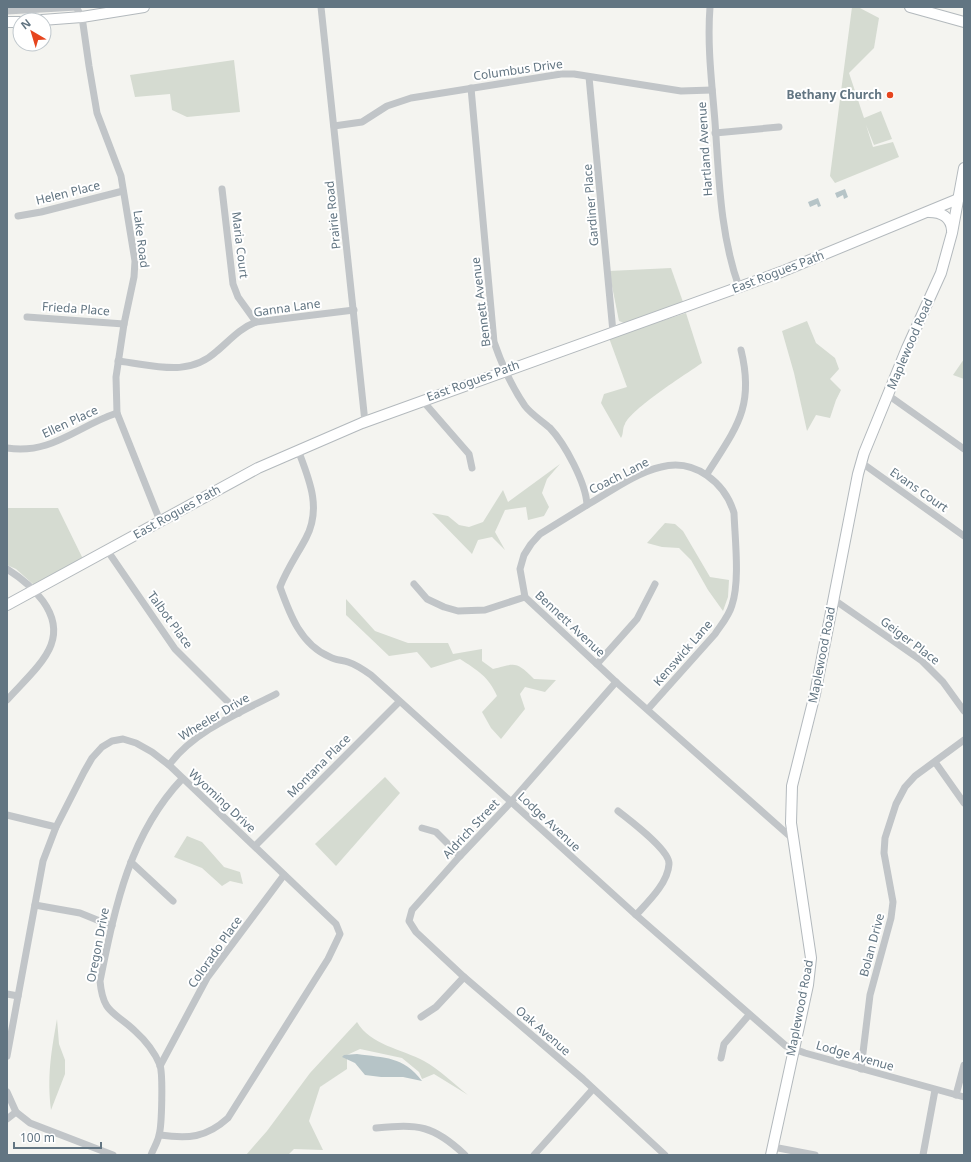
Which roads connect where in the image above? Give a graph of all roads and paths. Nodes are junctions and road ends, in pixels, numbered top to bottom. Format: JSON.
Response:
{"nodes":[{"id":1,"x":76,"y":7,"type":"edge"},
{"id":2,"x":144,"y":7,"type":"edge"},
{"id":3,"x":321,"y":7,"type":"edge"},
{"id":4,"x":710,"y":7,"type":"edge"},
{"id":5,"x":910,"y":7,"type":"edge"},
{"id":6,"x":7,"y":11,"type":"edge"},
{"id":7,"x":82,"y":17,"type":"junction"},
{"id":8,"x":52,"y":19,"type":"edge"},
{"id":9,"x":964,"y":22,"type":"edge"},
{"id":10,"x":589,"y":77,"type":"junction"},
{"id":11,"x":471,"y":88,"type":"junction"},
{"id":12,"x":712,"y":90,"type":"junction"},
{"id":13,"x":334,"y":126,"type":"junction"},
{"id":14,"x":779,"y":127,"type":"dead end"},
{"id":15,"x":715,"y":132,"type":"junction"},
{"id":16,"x":964,"y":168,"type":"edge"},
{"id":17,"x":222,"y":189,"type":"dead end"},
{"id":18,"x":123,"y":191,"type":"junction"},
{"id":19,"x":958,"y":199,"type":"junction"},
{"id":20,"x":929,"y":212,"type":"junction"},
{"id":21,"x":18,"y":216,"type":"dead end"},
{"id":22,"x":952,"y":233,"type":"junction"},
{"id":23,"x":739,"y":287,"type":"junction"},
{"id":24,"x":354,"y":310,"type":"junction"},
{"id":25,"x":27,"y":316,"type":"dead end"},
{"id":26,"x":256,"y":322,"type":"junction"},
{"id":27,"x":124,"y":324,"type":"junction"},
{"id":28,"x":613,"y":332,"type":"junction"},
{"id":29,"x":741,"y":350,"type":"dead end"},
{"id":30,"x":118,"y":361,"type":"junction"},
{"id":31,"x":505,"y":370,"type":"junction"},
{"id":32,"x":888,"y":395,"type":"junction"},
{"id":33,"x":422,"y":400,"type":"junction"},
{"id":34,"x":117,"y":413,"type":"junction"},
{"id":35,"x":365,"y":422,"type":"junction"},
{"id":36,"x":7,"y":448,"type":"edge"},
{"id":37,"x":964,"y":449,"type":"edge"},
{"id":38,"x":298,"y":450,"type":"junction"},
{"id":39,"x":862,"y":463,"type":"junction"},
{"id":40,"x":472,"y":468,"type":"dead end"},
{"id":41,"x":707,"y":474,"type":"junction"},
{"id":42,"x":587,"y":505,"type":"junction"},
{"id":43,"x":160,"y":521,"type":"junction"},
{"id":44,"x":964,"y":536,"type":"edge"},
{"id":45,"x":107,"y":550,"type":"junction"},
{"id":46,"x":7,"y":569,"type":"edge"},
{"id":47,"x":414,"y":584,"type":"dead end"},
{"id":48,"x":655,"y":584,"type":"dead end"},
{"id":49,"x":33,"y":590,"type":"junction"},
{"id":50,"x":525,"y":597,"type":"junction"},
{"id":51,"x":833,"y":599,"type":"junction"},
{"id":52,"x":7,"y":605,"type":"edge"},
{"id":53,"x":597,"y":664,"type":"junction"},
{"id":54,"x":616,"y":682,"type":"junction"},
{"id":55,"x":276,"y":694,"type":"dead end"},
{"id":56,"x":7,"y":700,"type":"edge"},
{"id":57,"x":399,"y":702,"type":"junction"},
{"id":58,"x":648,"y":709,"type":"junction"},
{"id":59,"x":964,"y":711,"type":"edge"},
{"id":60,"x":239,"y":713,"type":"junction"},
{"id":61,"x":964,"y":740,"type":"edge"},
{"id":62,"x":935,"y":762,"type":"junction"},
{"id":63,"x":169,"y":765,"type":"junction"},
{"id":64,"x":182,"y":779,"type":"junction"},
{"id":65,"x":511,"y":802,"type":"junction"},
{"id":66,"x":964,"y":803,"type":"edge"},
{"id":67,"x":618,"y":811,"type":"dead end"},
{"id":68,"x":7,"y":815,"type":"edge"},
{"id":69,"x":56,"y":827,"type":"junction"},
{"id":70,"x":422,"y":828,"type":"dead end"},
{"id":71,"x":793,"y":839,"type":"junction"},
{"id":72,"x":255,"y":846,"type":"junction"},
{"id":73,"x":460,"y":856,"type":"junction"},
{"id":74,"x":132,"y":862,"type":"junction"},
{"id":75,"x":284,"y":875,"type":"junction"},
{"id":76,"x":173,"y":901,"type":"dead end"},
{"id":77,"x":35,"y":905,"type":"junction"},
{"id":78,"x":636,"y":915,"type":"junction"},
{"id":79,"x":408,"y":921,"type":"joint"},
{"id":80,"x":112,"y":926,"type":"junction"},
{"id":81,"x":464,"y":977,"type":"junction"},
{"id":82,"x":7,"y":994,"type":"edge"},
{"id":83,"x":18,"y":996,"type":"junction"},
{"id":84,"x":749,"y":1015,"type":"junction"},
{"id":85,"x":421,"y":1017,"type":"dead end"},
{"id":86,"x":793,"y":1050,"type":"junction"},
{"id":87,"x":7,"y":1056,"type":"edge"},
{"id":88,"x":721,"y":1058,"type":"dead end"},
{"id":89,"x":964,"y":1065,"type":"edge"},
{"id":90,"x":160,"y":1066,"type":"junction"},
{"id":91,"x":861,"y":1069,"type":"junction"},
{"id":92,"x":593,"y":1089,"type":"junction"},
{"id":93,"x":935,"y":1090,"type":"junction"},
{"id":94,"x":7,"y":1092,"type":"edge"},
{"id":95,"x":956,"y":1095,"type":"junction"},
{"id":96,"x":964,"y":1097,"type":"edge"},
{"id":97,"x":16,"y":1112,"type":"junction"},
{"id":98,"x":7,"y":1119,"type":"edge"},
{"id":99,"x":376,"y":1128,"type":"dead end"},
{"id":100,"x":160,"y":1135,"type":"junction"},
{"id":101,"x":772,"y":1151,"type":"edge"},
{"id":102,"x":113,"y":1155,"type":"edge"},
{"id":103,"x":151,"y":1155,"type":"edge"},
{"id":104,"x":465,"y":1155,"type":"edge"},
{"id":105,"x":534,"y":1155,"type":"edge"},
{"id":106,"x":665,"y":1155,"type":"edge"},
{"id":107,"x":815,"y":1155,"type":"edge"},
{"id":108,"x":923,"y":1155,"type":"edge"}],
"edges":[{"from":1,"to":6,"type":"street"},
{"from":1,"to":7,"type":"street","name":"Lake Road"},
{"from":2,"to":7,"type":"street"},
{"from":3,"to":13,"type":"street","name":"Prairie Road"},
{"from":4,"to":12,"type":"street","name":"Hartland Avenue"},
{"from":5,"to":9,"type":"street"},
{"from":7,"to":8,"type":"street"},
{"from":7,"to":18,"type":"street","name":"Lake Road"},
{"from":10,"to":11,"type":"street","name":"Columbus Drive"},
{"from":10,"to":12,"type":"street","name":"Columbus Drive"},
{"from":10,"to":28,"type":"street","name":"Gardiner Place"},
{"from":11,"to":13,"type":"street","name":"Columbus Drive"},
{"from":11,"to":31,"type":"street","name":"Bennett Avenue"},
{"from":12,"to":15,"type":"street","name":"Hartland Avenue"},
{"from":13,"to":24,"type":"street","name":"Prairie Road"},
{"from":14,"to":15,"type":"street"},
{"from":15,"to":23,"type":"street","name":"Hartland Avenue"},
{"from":16,"to":19,"type":"street","name":"Maplewood Road"},
{"from":17,"to":26,"type":"street","name":"Maria Court"},
{"from":18,"to":21,"type":"street","name":"Helen Place"},
{"from":18,"to":27,"type":"street","name":"Lake Road"},
{"from":19,"to":20,"type":"street","name":"East Rogues Path"},
{"from":19,"to":22,"type":"street","name":"Maplewood Road"},
{"from":20,"to":22,"type":"street"},
{"from":20,"to":23,"type":"street","name":"East Rogues Path"},
{"from":22,"to":32,"type":"street","name":"Maplewood Road"},
{"from":23,"to":28,"type":"street","name":"East Rogues Path"},
{"from":24,"to":26,"type":"street","name":"Ganna Lane"},
{"from":24,"to":35,"type":"street","name":"Prairie Road"},
{"from":25,"to":27,"type":"street","name":"Frieda Place"},
{"from":26,"to":30,"type":"street","name":"Ganna Lane"},
{"from":27,"to":30,"type":"street","name":"Lake Road"},
{"from":28,"to":31,"type":"street","name":"East Rogues Path"},
{"from":29,"to":41,"type":"street"},
{"from":30,"to":34,"type":"street","name":"Lake Road"},
{"from":31,"to":33,"type":"street","name":"East Rogues Path"},
{"from":31,"to":42,"type":"street","name":"Bennett Avenue"},
{"from":32,"to":37,"type":"street"},
{"from":32,"to":39,"type":"street","name":"Maplewood Road"},
{"from":33,"to":35,"type":"street","name":"East Rogues Path"},
{"from":33,"to":40,"type":"street"},
{"from":34,"to":36,"type":"street","name":"Ellen Place"},
{"from":34,"to":43,"type":"street","name":"Lake Road"},
{"from":35,"to":38,"type":"street","name":"East Rogues Path"},
{"from":38,"to":43,"type":"street","name":"East Rogues Path"},
{"from":38,"to":57,"type":"street","name":"Lodge Avenue"},
{"from":39,"to":44,"type":"street","name":"Evans Court"},
{"from":39,"to":51,"type":"street","name":"Maplewood Road"},
{"from":41,"to":42,"type":"street","name":"Coach Lane"},
{"from":41,"to":58,"type":"street","name":"Kenswick Lane"},
{"from":42,"to":50,"type":"street","name":"Bennett Avenue"},
{"from":43,"to":45,"type":"street","name":"East Rogues Path"},
{"from":45,"to":49,"type":"street","name":"East Rogues Path"},
{"from":45,"to":60,"type":"street","name":"Talbot Place"},
{"from":46,"to":49,"type":"street"},
{"from":47,"to":50,"type":"street"},
{"from":48,"to":53,"type":"street"},
{"from":49,"to":52,"type":"street","name":"East Rogues Path"},
{"from":49,"to":56,"type":"street"},
{"from":50,"to":53,"type":"street","name":"Bennett Avenue"},
{"from":51,"to":59,"type":"street","name":"Geiger Place"},
{"from":51,"to":71,"type":"street","name":"Maplewood Road"},
{"from":53,"to":54,"type":"street","name":"Bennett Avenue"},
{"from":54,"to":58,"type":"street","name":"Bennett Avenue"},
{"from":54,"to":65,"type":"street","name":"Aldrich Street"},
{"from":55,"to":60,"type":"street","name":"Wheeler Drive"},
{"from":57,"to":65,"type":"street","name":"Lodge Avenue"},
{"from":57,"to":72,"type":"street","name":"Montana Place"},
{"from":58,"to":71,"type":"street","name":"Bennett Avenue"},
{"from":60,"to":63,"type":"street","name":"Wheeler Drive"},
{"from":61,"to":62,"type":"street","name":"Bolan Drive"},
{"from":62,"to":66,"type":"street"},
{"from":62,"to":91,"type":"street","name":"Bolan Drive"},
{"from":63,"to":64,"type":"street","name":"Wyoming Drive"},
{"from":63,"to":69,"type":"street","name":"Wyoming Drive"},
{"from":64,"to":72,"type":"street","name":"Wyoming Drive"},
{"from":64,"to":74,"type":"street","name":"Oregon Drive"},
{"from":65,"to":73,"type":"street","name":"Aldrich Street"},
{"from":65,"to":78,"type":"street","name":"Lodge Avenue"},
{"from":67,"to":78,"type":"street"},
{"from":68,"to":69,"type":"street"},
{"from":69,"to":77,"type":"street","name":"Wyoming Drive"},
{"from":70,"to":73,"type":"street"},
{"from":71,"to":86,"type":"street","name":"Maplewood Road"},
{"from":72,"to":75,"type":"street","name":"Wyoming Drive"},
{"from":73,"to":79,"type":"street","name":"Aldrich Street"},
{"from":74,"to":76,"type":"street"},
{"from":74,"to":80,"type":"street","name":"Oregon Drive"},
{"from":75,"to":90,"type":"street","name":"Colorado Place"},
{"from":75,"to":100,"type":"street","name":"Wyoming Drive"},
{"from":77,"to":80,"type":"street"},
{"from":77,"to":83,"type":"street","name":"Wyoming Drive"},
{"from":78,"to":84,"type":"street","name":"Lodge Avenue"},
{"from":79,"to":81,"type":"street","name":"Oak Avenue"},
{"from":80,"to":90,"type":"street","name":"Oregon Drive"},
{"from":81,"to":85,"type":"street"},
{"from":81,"to":92,"type":"street","name":"Oak Avenue"},
{"from":82,"to":83,"type":"street"},
{"from":83,"to":87,"type":"street","name":"Wyoming Drive"},
{"from":84,"to":86,"type":"street","name":"Lodge Avenue"},
{"from":84,"to":88,"type":"street"},
{"from":86,"to":91,"type":"street","name":"Lodge Avenue"},
{"from":86,"to":101,"type":"street","name":"Maplewood Road"},
{"from":89,"to":95,"type":"street"},
{"from":90,"to":100,"type":"street"},
{"from":91,"to":93,"type":"street","name":"Lodge Avenue"},
{"from":92,"to":105,"type":"street"},
{"from":92,"to":106,"type":"street","name":"Oak Avenue"},
{"from":93,"to":95,"type":"street","name":"Lodge Avenue"},
{"from":93,"to":108,"type":"street"},
{"from":94,"to":97,"type":"street"},
{"from":95,"to":96,"type":"street","name":"Lodge Avenue"},
{"from":97,"to":98,"type":"street"},
{"from":97,"to":102,"type":"street"},
{"from":99,"to":104,"type":"street"},
{"from":100,"to":103,"type":"street"},
{"from":101,"to":107,"type":"street"}]}
